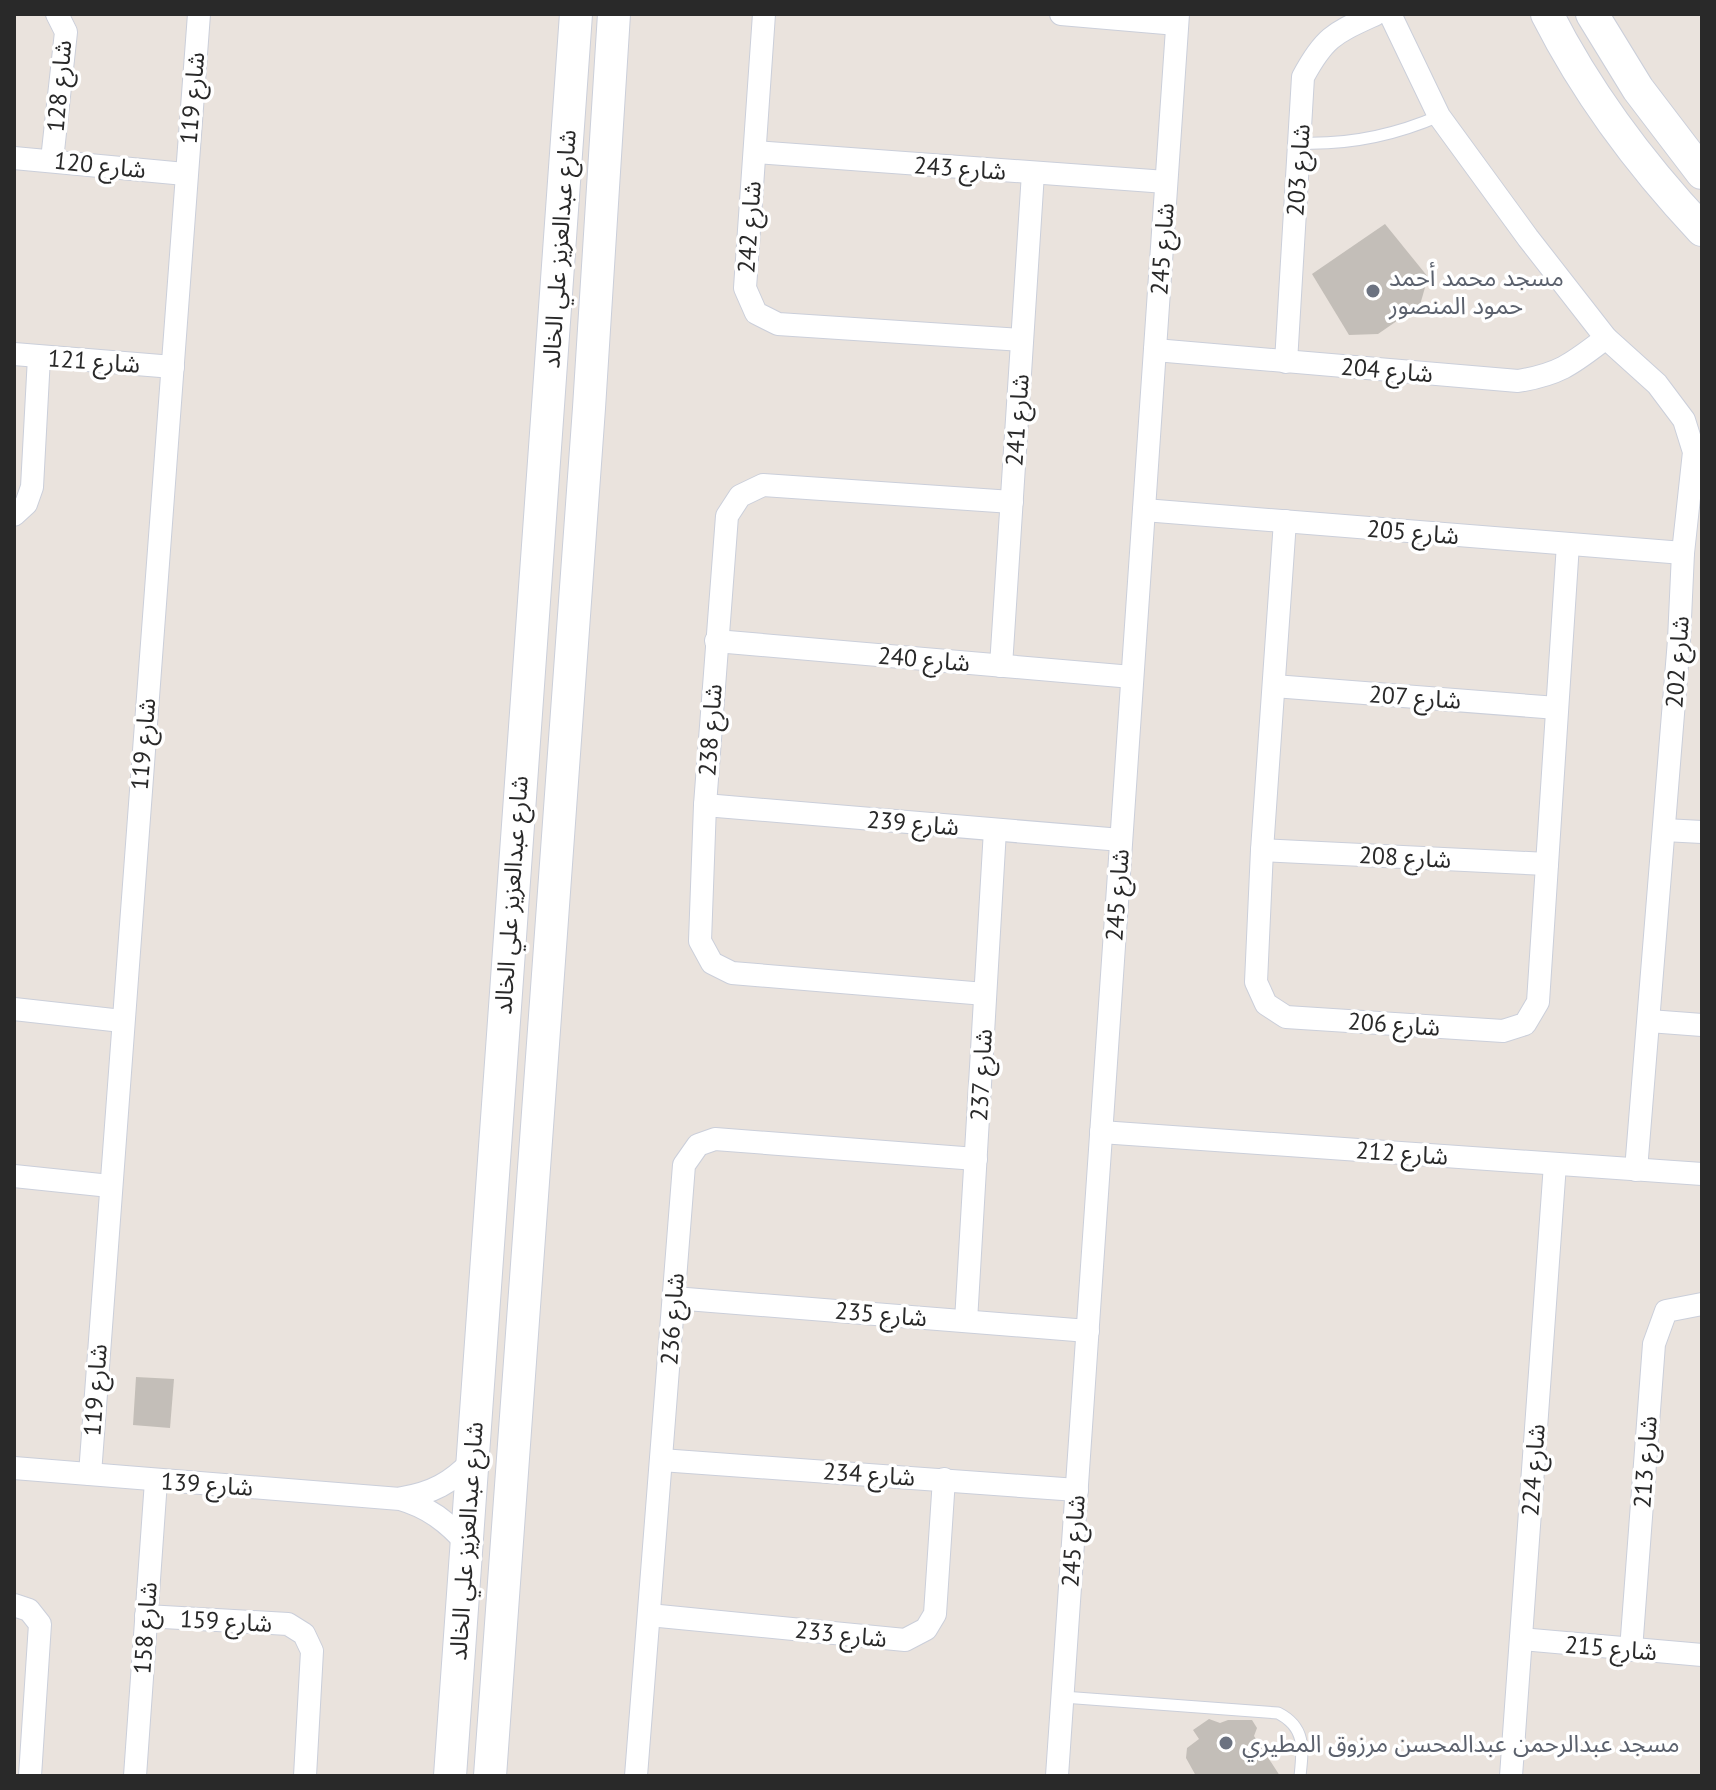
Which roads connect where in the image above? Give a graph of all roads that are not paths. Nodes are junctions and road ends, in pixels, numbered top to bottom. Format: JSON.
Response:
{"nodes":[{"id":1,"x":57,"y":14,"type":"edge"},
{"id":2,"x":199,"y":14,"type":"edge"},
{"id":3,"x":576,"y":14,"type":"edge"},
{"id":4,"x":614,"y":14,"type":"edge"},
{"id":5,"x":764,"y":14,"type":"edge"},
{"id":6,"x":1061,"y":14,"type":"edge"},
{"id":7,"x":1376,"y":14,"type":"edge"},
{"id":8,"x":1390,"y":14,"type":"edge"},
{"id":9,"x":1547,"y":14,"type":"edge"},
{"id":10,"x":1592,"y":14,"type":"edge"},
{"id":11,"x":1178,"y":19,"type":"edge"},
{"id":12,"x":1439,"y":116,"type":"junction"},
{"id":13,"x":1299,"y":143,"type":"junction"},
{"id":14,"x":755,"y":152,"type":"junction"},
{"id":15,"x":14,"y":158,"type":"edge"},
{"id":16,"x":52,"y":160,"type":"junction"},
{"id":17,"x":1033,"y":173,"type":"junction"},
{"id":18,"x":1702,"y":173,"type":"edge"},
{"id":19,"x":185,"y":174,"type":"junction"},
{"id":20,"x":1166,"y":182,"type":"junction"},
{"id":21,"x":560,"y":227,"type":"junction"},
{"id":22,"x":1702,"y":230,"type":"edge"},
{"id":23,"x":1606,"y":338,"type":"junction"},
{"id":24,"x":1022,"y":340,"type":"junction"},
{"id":25,"x":1155,"y":350,"type":"junction"},
{"id":26,"x":14,"y":354,"type":"edge"},
{"id":27,"x":39,"y":357,"type":"junction"},
{"id":28,"x":1286,"y":362,"type":"junction"},
{"id":29,"x":173,"y":367,"type":"junction"},
{"id":30,"x":589,"y":408,"type":"junction"},
{"id":31,"x":1012,"y":502,"type":"junction"},
{"id":32,"x":1144,"y":510,"type":"junction"},
{"id":33,"x":14,"y":515,"type":"edge"},
{"id":34,"x":1285,"y":521,"type":"junction"},
{"id":35,"x":1568,"y":544,"type":"junction"},
{"id":36,"x":1683,"y":553,"type":"junction"},
{"id":37,"x":1679,"y":640,"type":"junction"},
{"id":38,"x":716,"y":641,"type":"junction"},
{"id":39,"x":1702,"y":641,"type":"edge"},
{"id":40,"x":1001,"y":666,"type":"junction"},
{"id":41,"x":1132,"y":677,"type":"junction"},
{"id":42,"x":1274,"y":686,"type":"junction"},
{"id":43,"x":1557,"y":708,"type":"junction"},
{"id":44,"x":705,"y":805,"type":"junction"},
{"id":45,"x":995,"y":830,"type":"junction"},
{"id":46,"x":1664,"y":830,"type":"junction"},
{"id":47,"x":1702,"y":832,"type":"edge"},
{"id":48,"x":1121,"y":840,"type":"junction"},
{"id":49,"x":1262,"y":850,"type":"junction"},
{"id":50,"x":1547,"y":864,"type":"junction"},
{"id":51,"x":511,"y":898,"type":"junction"},
{"id":52,"x":985,"y":994,"type":"junction"},
{"id":53,"x":14,"y":1009,"type":"edge"},
{"id":54,"x":122,"y":1021,"type":"junction"},
{"id":55,"x":1649,"y":1021,"type":"junction"},
{"id":56,"x":1702,"y":1025,"type":"edge"},
{"id":57,"x":541,"y":1092,"type":"junction"},
{"id":58,"x":1101,"y":1132,"type":"junction"},
{"id":59,"x":976,"y":1159,"type":"junction"},
{"id":60,"x":1555,"y":1164,"type":"junction"},
{"id":61,"x":1636,"y":1170,"type":"junction"},
{"id":62,"x":1702,"y":1174,"type":"edge"},
{"id":63,"x":14,"y":1176,"type":"edge"},
{"id":64,"x":110,"y":1186,"type":"junction"},
{"id":65,"x":674,"y":1298,"type":"junction"},
{"id":66,"x":1702,"y":1304,"type":"edge"},
{"id":67,"x":966,"y":1321,"type":"junction"},
{"id":68,"x":1088,"y":1331,"type":"junction"},
{"id":69,"x":661,"y":1460,"type":"junction"},
{"id":70,"x":472,"y":1461,"type":"junction"},
{"id":71,"x":14,"y":1468,"type":"edge"},
{"id":72,"x":90,"y":1474,"type":"junction"},
{"id":73,"x":944,"y":1479,"type":"junction"},
{"id":74,"x":156,"y":1481,"type":"junction"},
{"id":75,"x":1077,"y":1490,"type":"junction"},
{"id":76,"x":400,"y":1499,"type":"junction"},
{"id":77,"x":467,"y":1544,"type":"junction"},
{"id":78,"x":14,"y":1605,"type":"edge"},
{"id":79,"x":649,"y":1615,"type":"junction"},
{"id":80,"x":146,"y":1616,"type":"junction"},
{"id":81,"x":1521,"y":1639,"type":"junction"},
{"id":82,"x":1631,"y":1650,"type":"junction"},
{"id":83,"x":1702,"y":1655,"type":"edge"},
{"id":84,"x":1063,"y":1697,"type":"junction"},
{"id":85,"x":25,"y":1771,"type":"edge"},
{"id":86,"x":450,"y":1771,"type":"edge"},
{"id":87,"x":491,"y":1773,"type":"edge"},
{"id":88,"x":135,"y":1776,"type":"edge"},
{"id":89,"x":305,"y":1776,"type":"edge"},
{"id":90,"x":636,"y":1776,"type":"edge"},
{"id":91,"x":1057,"y":1776,"type":"edge"},
{"id":92,"x":1300,"y":1776,"type":"edge"},
{"id":93,"x":1511,"y":1776,"type":"edge"}],
"edges":[{"from":1,"to":16,"type":"street","name":"شارع 128"},
{"from":2,"to":19,"type":"street","name":"شارع 119"},
{"from":3,"to":21,"type":"street","name":"شارع عبدالعزيز علي الخالد"},
{"from":4,"to":30,"type":"street","name":"شارع عبدالعزيز علي الخالد"},
{"from":5,"to":14,"type":"street","name":"شارع 242"},
{"from":6,"to":11,"type":"street"},
{"from":7,"to":13,"type":"street","name":"شارع 203"},
{"from":8,"to":12,"type":"street","name":"شارع 202"},
{"from":9,"to":22,"type":"street"},
{"from":10,"to":18,"type":"street"},
{"from":11,"to":20,"type":"street","name":"شارع 245"},
{"from":12,"to":13,"type":"lane"},
{"from":12,"to":23,"type":"street","name":"شارع 202"},
{"from":13,"to":28,"type":"street","name":"شارع 203"},
{"from":14,"to":17,"type":"street","name":"شارع 243"},
{"from":14,"to":24,"type":"street","name":"شارع 242"},
{"from":15,"to":16,"type":"street","name":"شارع 120"},
{"from":16,"to":19,"type":"street","name":"شارع 120"},
{"from":17,"to":20,"type":"street","name":"شارع 243"},
{"from":17,"to":24,"type":"street","name":"شارع 241"},
{"from":19,"to":29,"type":"street","name":"شارع 119"},
{"from":20,"to":25,"type":"street","name":"شارع 245"},
{"from":21,"to":30,"type":"street"},
{"from":21,"to":51,"type":"street","name":"شارع عبدالعزيز علي الخالد"},
{"from":23,"to":28,"type":"street","name":"شارع 204"},
{"from":23,"to":36,"type":"street","name":"شارع 202"},
{"from":24,"to":31,"type":"street","name":"شارع 241"},
{"from":25,"to":28,"type":"street","name":"شارع 204"},
{"from":25,"to":32,"type":"street","name":"شارع 245"},
{"from":26,"to":27,"type":"street","name":"شارع 121"},
{"from":27,"to":29,"type":"street","name":"شارع 121"},
{"from":27,"to":33,"type":"street"},
{"from":29,"to":54,"type":"street","name":"شارع 119"},
{"from":30,"to":57,"type":"street","name":"شارع عبدالعزيز علي الخالد"},
{"from":31,"to":38,"type":"street","name":"شارع 238"},
{"from":31,"to":40,"type":"street","name":"شارع 241"},
{"from":32,"to":34,"type":"street","name":"شارع 205"},
{"from":32,"to":41,"type":"street","name":"شارع 245"},
{"from":34,"to":35,"type":"street","name":"شارع 205"},
{"from":34,"to":42,"type":"street","name":"شارع 206"},
{"from":35,"to":36,"type":"street","name":"شارع 205"},
{"from":35,"to":43,"type":"street","name":"شارع 206"},
{"from":36,"to":37,"type":"street","name":"شارع 202"},
{"from":37,"to":39,"type":"street"},
{"from":37,"to":46,"type":"street","name":"شارع 202"},
{"from":38,"to":40,"type":"street","name":"شارع 240"},
{"from":38,"to":44,"type":"street","name":"شارع 238"},
{"from":40,"to":41,"type":"street","name":"شارع 240"},
{"from":41,"to":48,"type":"street","name":"شارع 245"},
{"from":42,"to":43,"type":"street","name":"شارع 207"},
{"from":42,"to":49,"type":"street","name":"شارع 206"},
{"from":43,"to":50,"type":"street","name":"شارع 206"},
{"from":44,"to":45,"type":"street","name":"شارع 239"},
{"from":44,"to":52,"type":"street","name":"شارع 238"},
{"from":45,"to":48,"type":"street","name":"شارع 239"},
{"from":45,"to":52,"type":"street","name":"شارع 237"},
{"from":46,"to":47,"type":"street"},
{"from":46,"to":55,"type":"street","name":"شارع 202"},
{"from":48,"to":58,"type":"street","name":"شارع 245"},
{"from":49,"to":50,"type":"street","name":"شارع 208"},
{"from":49,"to":50,"type":"street","name":"شارع 206"},
{"from":51,"to":57,"type":"street"},
{"from":51,"to":70,"type":"street","name":"شارع عبدالعزيز علي الخالد"},
{"from":52,"to":59,"type":"street","name":"شارع 237"},
{"from":53,"to":54,"type":"street"},
{"from":54,"to":64,"type":"street","name":"شارع 119"},
{"from":55,"to":56,"type":"street"},
{"from":55,"to":61,"type":"street","name":"شارع 202"},
{"from":57,"to":87,"type":"street","name":"شارع عبدالعزيز علي الخالد"},
{"from":58,"to":60,"type":"street","name":"شارع 212"},
{"from":58,"to":68,"type":"street","name":"شارع 245"},
{"from":59,"to":65,"type":"street","name":"شارع 236"},
{"from":59,"to":67,"type":"street","name":"شارع 237"},
{"from":60,"to":61,"type":"street","name":"شارع 212"},
{"from":60,"to":81,"type":"street","name":"شارع 224"},
{"from":61,"to":62,"type":"street","name":"شارع 212"},
{"from":63,"to":64,"type":"street"},
{"from":64,"to":72,"type":"street","name":"شارع 119"},
{"from":65,"to":67,"type":"street","name":"شارع 235"},
{"from":65,"to":69,"type":"street","name":"شارع 236"},
{"from":66,"to":82,"type":"street","name":"شارع 213"},
{"from":67,"to":68,"type":"street","name":"شارع 235"},
{"from":68,"to":75,"type":"street","name":"شارع 245"},
{"from":69,"to":73,"type":"street","name":"شارع 234"},
{"from":69,"to":79,"type":"street","name":"شارع 236"},
{"from":70,"to":76,"type":"street","name":"شارع 139"},
{"from":70,"to":77,"type":"street","name":"شارع عبدالعزيز علي الخالد"},
{"from":71,"to":72,"type":"street","name":"شارع 139"},
{"from":72,"to":74,"type":"street","name":"شارع 139"},
{"from":73,"to":75,"type":"street","name":"شارع 234"},
{"from":73,"to":79,"type":"street","name":"شارع 233"},
{"from":74,"to":76,"type":"street","name":"شارع 139"},
{"from":74,"to":80,"type":"street","name":"شارع 158"},
{"from":75,"to":84,"type":"street","name":"شارع 245"},
{"from":76,"to":77,"type":"street","name":"شارع 139"},
{"from":77,"to":86,"type":"street","name":"شارع عبدالعزيز علي الخالد"},
{"from":78,"to":85,"type":"street"},
{"from":79,"to":90,"type":"street","name":"شارع 236"},
{"from":80,"to":88,"type":"street","name":"شارع 158"},
{"from":80,"to":89,"type":"street","name":"شارع 159"},
{"from":81,"to":82,"type":"street","name":"شارع 215"},
{"from":81,"to":93,"type":"street","name":"شارع 224"},
{"from":82,"to":83,"type":"street","name":"شارع 215"},
{"from":84,"to":91,"type":"street","name":"شارع 245"},
{"from":84,"to":92,"type":"lane"},
{"from":86,"to":87,"type":"street"}]}
